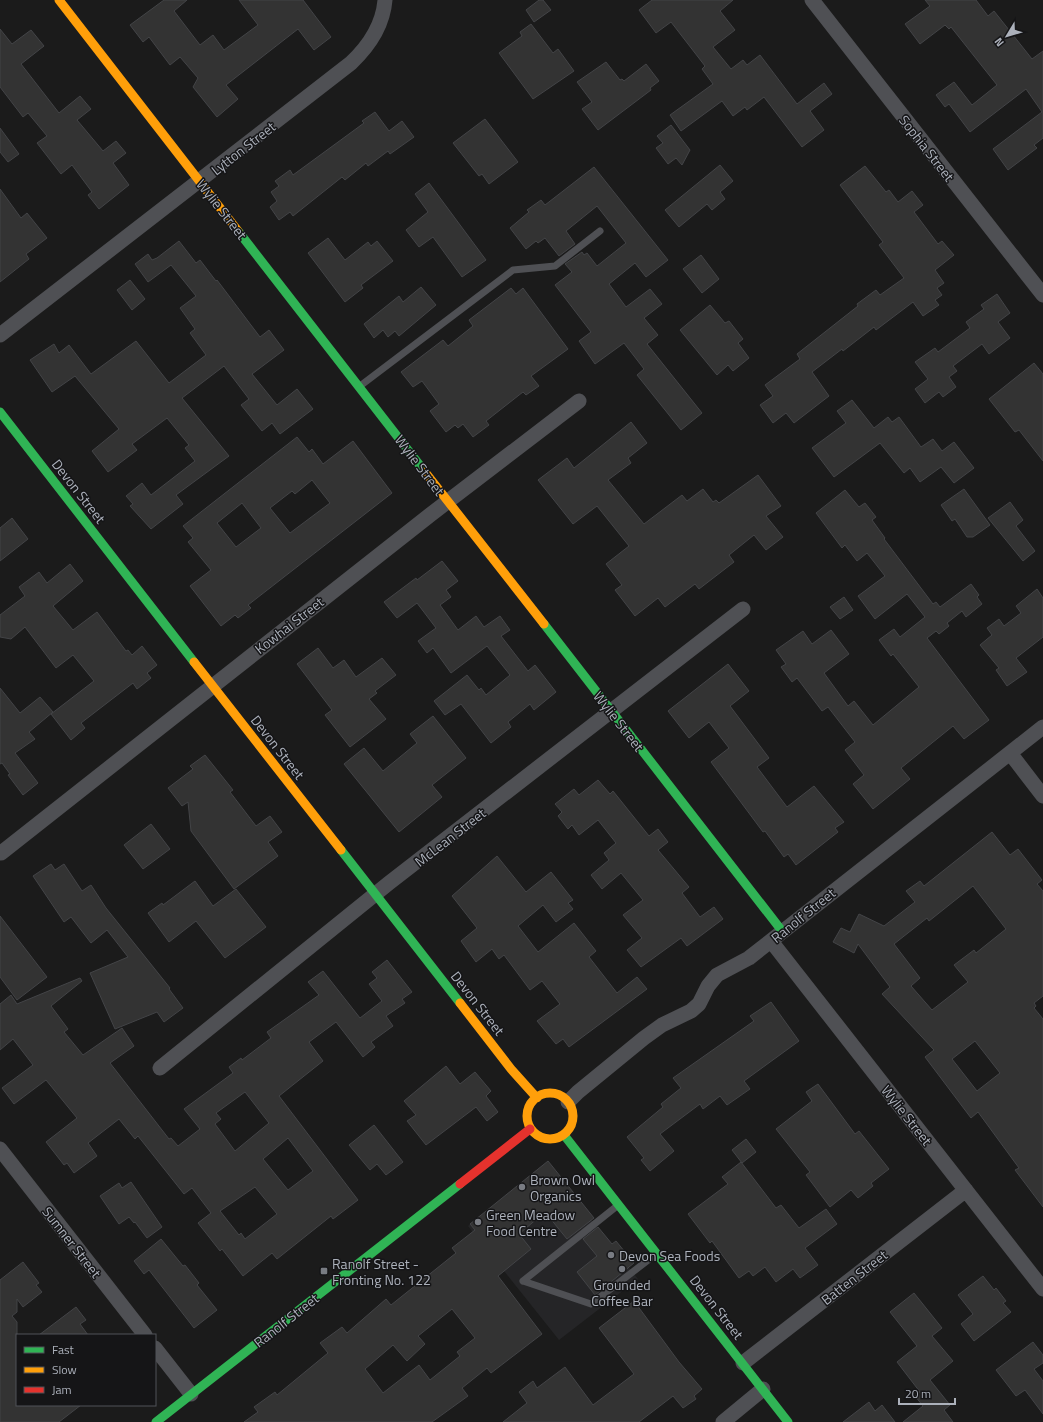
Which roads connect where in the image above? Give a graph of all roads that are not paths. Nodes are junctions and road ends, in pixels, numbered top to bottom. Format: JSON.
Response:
{"nodes":[{"id":1,"x":59,"y":0,"type":"edge"},
{"id":2,"x":385,"y":0,"type":"edge"},
{"id":3,"x":812,"y":0,"type":"edge"},
{"id":4,"x":200,"y":181,"type":"junction"},
{"id":5,"x":600,"y":231,"type":"dead end"},
{"id":6,"x":1043,"y":295,"type":"edge"},
{"id":7,"x":0,"y":335,"type":"edge"},
{"id":8,"x":360,"y":386,"type":"junction"},
{"id":9,"x":579,"y":401,"type":"dead end"},
{"id":10,"x":0,"y":412,"type":"edge"},
{"id":11,"x":447,"y":501,"type":"junction"},
{"id":12,"x":743,"y":609,"type":"dead end"},
{"id":13,"x":212,"y":686,"type":"junction"},
{"id":14,"x":611,"y":711,"type":"junction"},
{"id":15,"x":1043,"y":727,"type":"edge"},
{"id":16,"x":1010,"y":753,"type":"junction"},
{"id":17,"x":1043,"y":796,"type":"edge"},
{"id":18,"x":1,"y":853,"type":"edge"},
{"id":19,"x":376,"y":894,"type":"junction"},
{"id":20,"x":776,"y":936,"type":"junction"},
{"id":21,"x":160,"y":1068,"type":"dead end"},
{"id":22,"x":537,"y":1098,"type":"junction"},
{"id":23,"x":568,"y":1102,"type":"junction"},
{"id":24,"x":530,"y":1129,"type":"junction"},
{"id":25,"x":564,"y":1135,"type":"junction"},
{"id":26,"x":0,"y":1149,"type":"edge"},
{"id":27,"x":966,"y":1190,"type":"junction"},
{"id":28,"x":619,"y":1205,"type":"junction"},
{"id":29,"x":657,"y":1253,"type":"junction"},
{"id":30,"x":1043,"y":1289,"type":"edge"},
{"id":31,"x":144,"y":1334,"type":"edge"},
{"id":32,"x":156,"y":1349,"type":"edge"},
{"id":33,"x":743,"y":1363,"type":"junction"},
{"id":34,"x":763,"y":1389,"type":"junction"},
{"id":35,"x":191,"y":1394,"type":"junction"},
{"id":36,"x":156,"y":1422,"type":"edge"},
{"id":37,"x":722,"y":1422,"type":"edge"},
{"id":38,"x":788,"y":1422,"type":"edge"}],
"edges":[{"from":1,"to":4,"type":"street","name":"Wylie Street"},
{"from":2,"to":4,"type":"street","name":"Lytton Street"},
{"from":3,"to":6,"type":"street","name":"Sophia Street"},
{"from":4,"to":7,"type":"street","name":"Lytton Street"},
{"from":4,"to":8,"type":"street","name":"Wylie Street"},
{"from":5,"to":8,"type":"lane"},
{"from":8,"to":11,"type":"street","name":"Wylie Street"},
{"from":9,"to":11,"type":"street","name":"Kowhai Street"},
{"from":10,"to":13,"type":"street","name":"Devon Street"},
{"from":11,"to":13,"type":"street","name":"Kowhai Street"},
{"from":11,"to":14,"type":"street","name":"Wylie Street"},
{"from":12,"to":14,"type":"street","name":"McLean Street"},
{"from":13,"to":18,"type":"street","name":"Kowhai Street"},
{"from":13,"to":19,"type":"street","name":"Devon Street"},
{"from":14,"to":19,"type":"street","name":"McLean Street"},
{"from":14,"to":20,"type":"street","name":"Wylie Street"},
{"from":15,"to":16,"type":"street","name":"Ranolf Street"},
{"from":16,"to":17,"type":"street"},
{"from":16,"to":20,"type":"street","name":"Ranolf Street"},
{"from":19,"to":21,"type":"street","name":"McLean Street"},
{"from":19,"to":22,"type":"street","name":"Devon Street"},
{"from":20,"to":23,"type":"street","name":"Ranolf Street"},
{"from":20,"to":27,"type":"street","name":"Wylie Street"},
{"from":22,"to":23,"type":"street"},
{"from":22,"to":24,"type":"street"},
{"from":23,"to":25,"type":"street"},
{"from":24,"to":25,"type":"street"},
{"from":24,"to":35,"type":"street","name":"Ranolf Street"},
{"from":25,"to":28,"type":"street","name":"Devon Street"},
{"from":26,"to":31,"type":"street","name":"Sumner Street"},
{"from":27,"to":30,"type":"street","name":"Wylie Street"},
{"from":27,"to":33,"type":"street","name":"Batten Street"},
{"from":28,"to":29,"type":"street","name":"Devon Street"},
{"from":28,"to":29,"type":"lane"},
{"from":29,"to":33,"type":"street","name":"Devon Street"},
{"from":32,"to":35,"type":"street"},
{"from":33,"to":34,"type":"street","name":"Devon Street"},
{"from":34,"to":37,"type":"street"},
{"from":34,"to":38,"type":"street","name":"Devon Street"},
{"from":35,"to":36,"type":"street","name":"Ranolf Street"}]}
